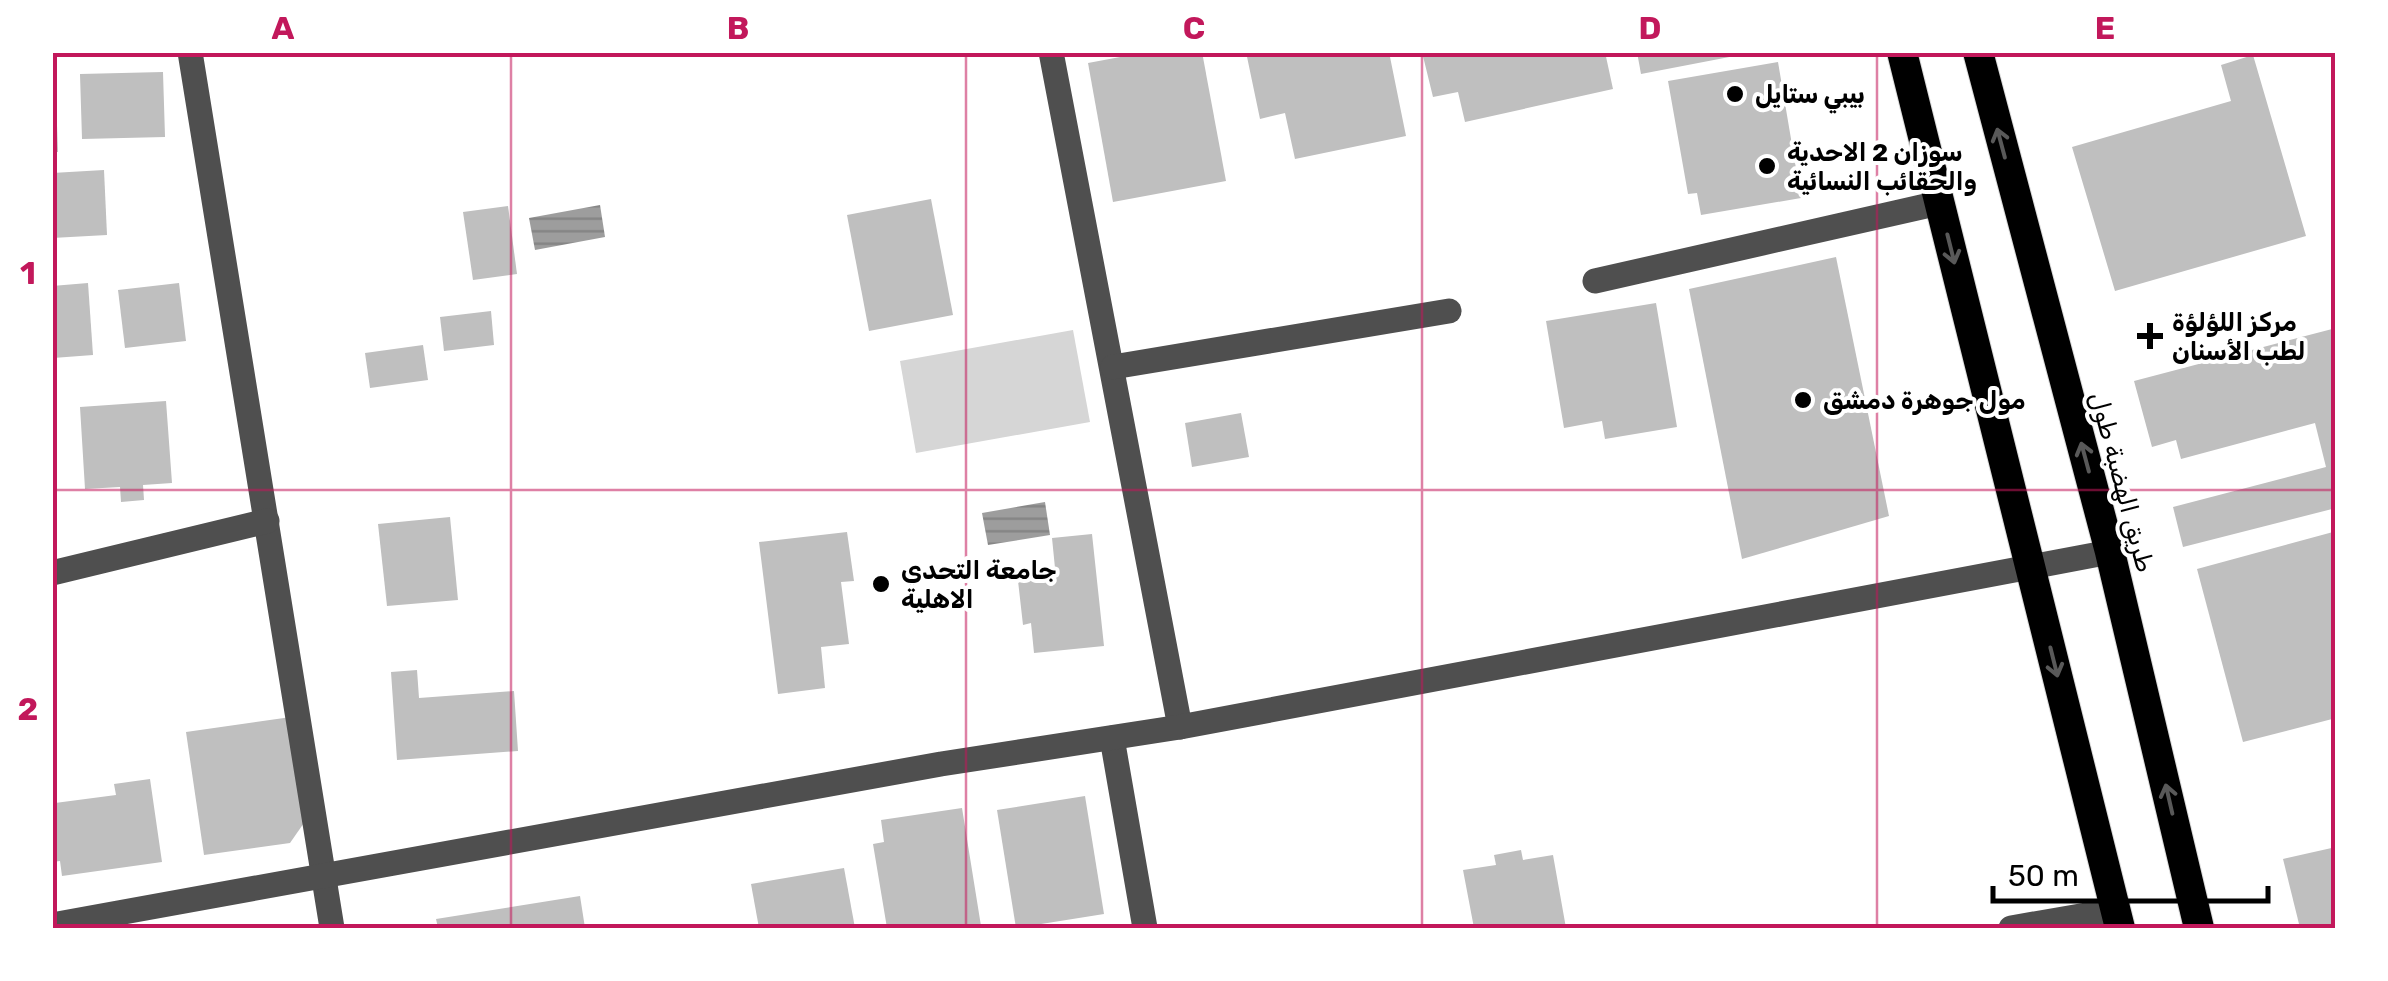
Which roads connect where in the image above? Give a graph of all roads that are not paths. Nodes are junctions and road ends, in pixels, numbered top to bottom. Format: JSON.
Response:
{"nodes":[{"id":1,"x":190,"y":52,"type":"edge"},
{"id":2,"x":1051,"y":52,"type":"edge"},
{"id":3,"x":1902,"y":52,"type":"edge"},
{"id":4,"x":1978,"y":52,"type":"edge"},
{"id":5,"x":1939,"y":202,"type":"junction"},
{"id":6,"x":1595,"y":281,"type":"dead end"},
{"id":7,"x":1448,"y":312,"type":"dead end"},
{"id":8,"x":1113,"y":367,"type":"junction"},
{"id":9,"x":268,"y":521,"type":"junction"},
{"id":10,"x":2110,"y":552,"type":"junction"},
{"id":11,"x":2031,"y":568,"type":"junction"},
{"id":12,"x":52,"y":574,"type":"edge"},
{"id":13,"x":1180,"y":727,"type":"junction"},
{"id":14,"x":1112,"y":738,"type":"junction"},
{"id":15,"x":324,"y":877,"type":"junction"},
{"id":16,"x":2118,"y":919,"type":"edge"},
{"id":17,"x":52,"y":924,"type":"edge"},
{"id":18,"x":332,"y":928,"type":"edge"},
{"id":19,"x":1145,"y":928,"type":"edge"},
{"id":20,"x":2012,"y":928,"type":"edge"},
{"id":21,"x":2199,"y":928,"type":"edge"}],
"edges":[{"from":1,"to":9,"type":"street"},
{"from":2,"to":8,"type":"street"},
{"from":3,"to":5,"type":"highway"},
{"from":10,"to":4,"type":"highway","name":"طريق الهضبة طول","one_way":true},
{"from":5,"to":6,"type":"street"},
{"from":5,"to":11,"type":"highway","one_way":true},
{"from":7,"to":8,"type":"street"},
{"from":8,"to":13,"type":"street"},
{"from":9,"to":12,"type":"street"},
{"from":9,"to":15,"type":"street"},
{"from":10,"to":11,"type":"street"},
{"from":21,"to":10,"type":"highway","name":"طريق الهضبة طول","one_way":true},
{"from":11,"to":13,"type":"street"},
{"from":11,"to":16,"type":"highway","one_way":true},
{"from":13,"to":14,"type":"street"},
{"from":14,"to":15,"type":"street"},
{"from":14,"to":19,"type":"street"},
{"from":15,"to":17,"type":"street"},
{"from":15,"to":18,"type":"street"},
{"from":16,"to":20,"type":"street"}]}
